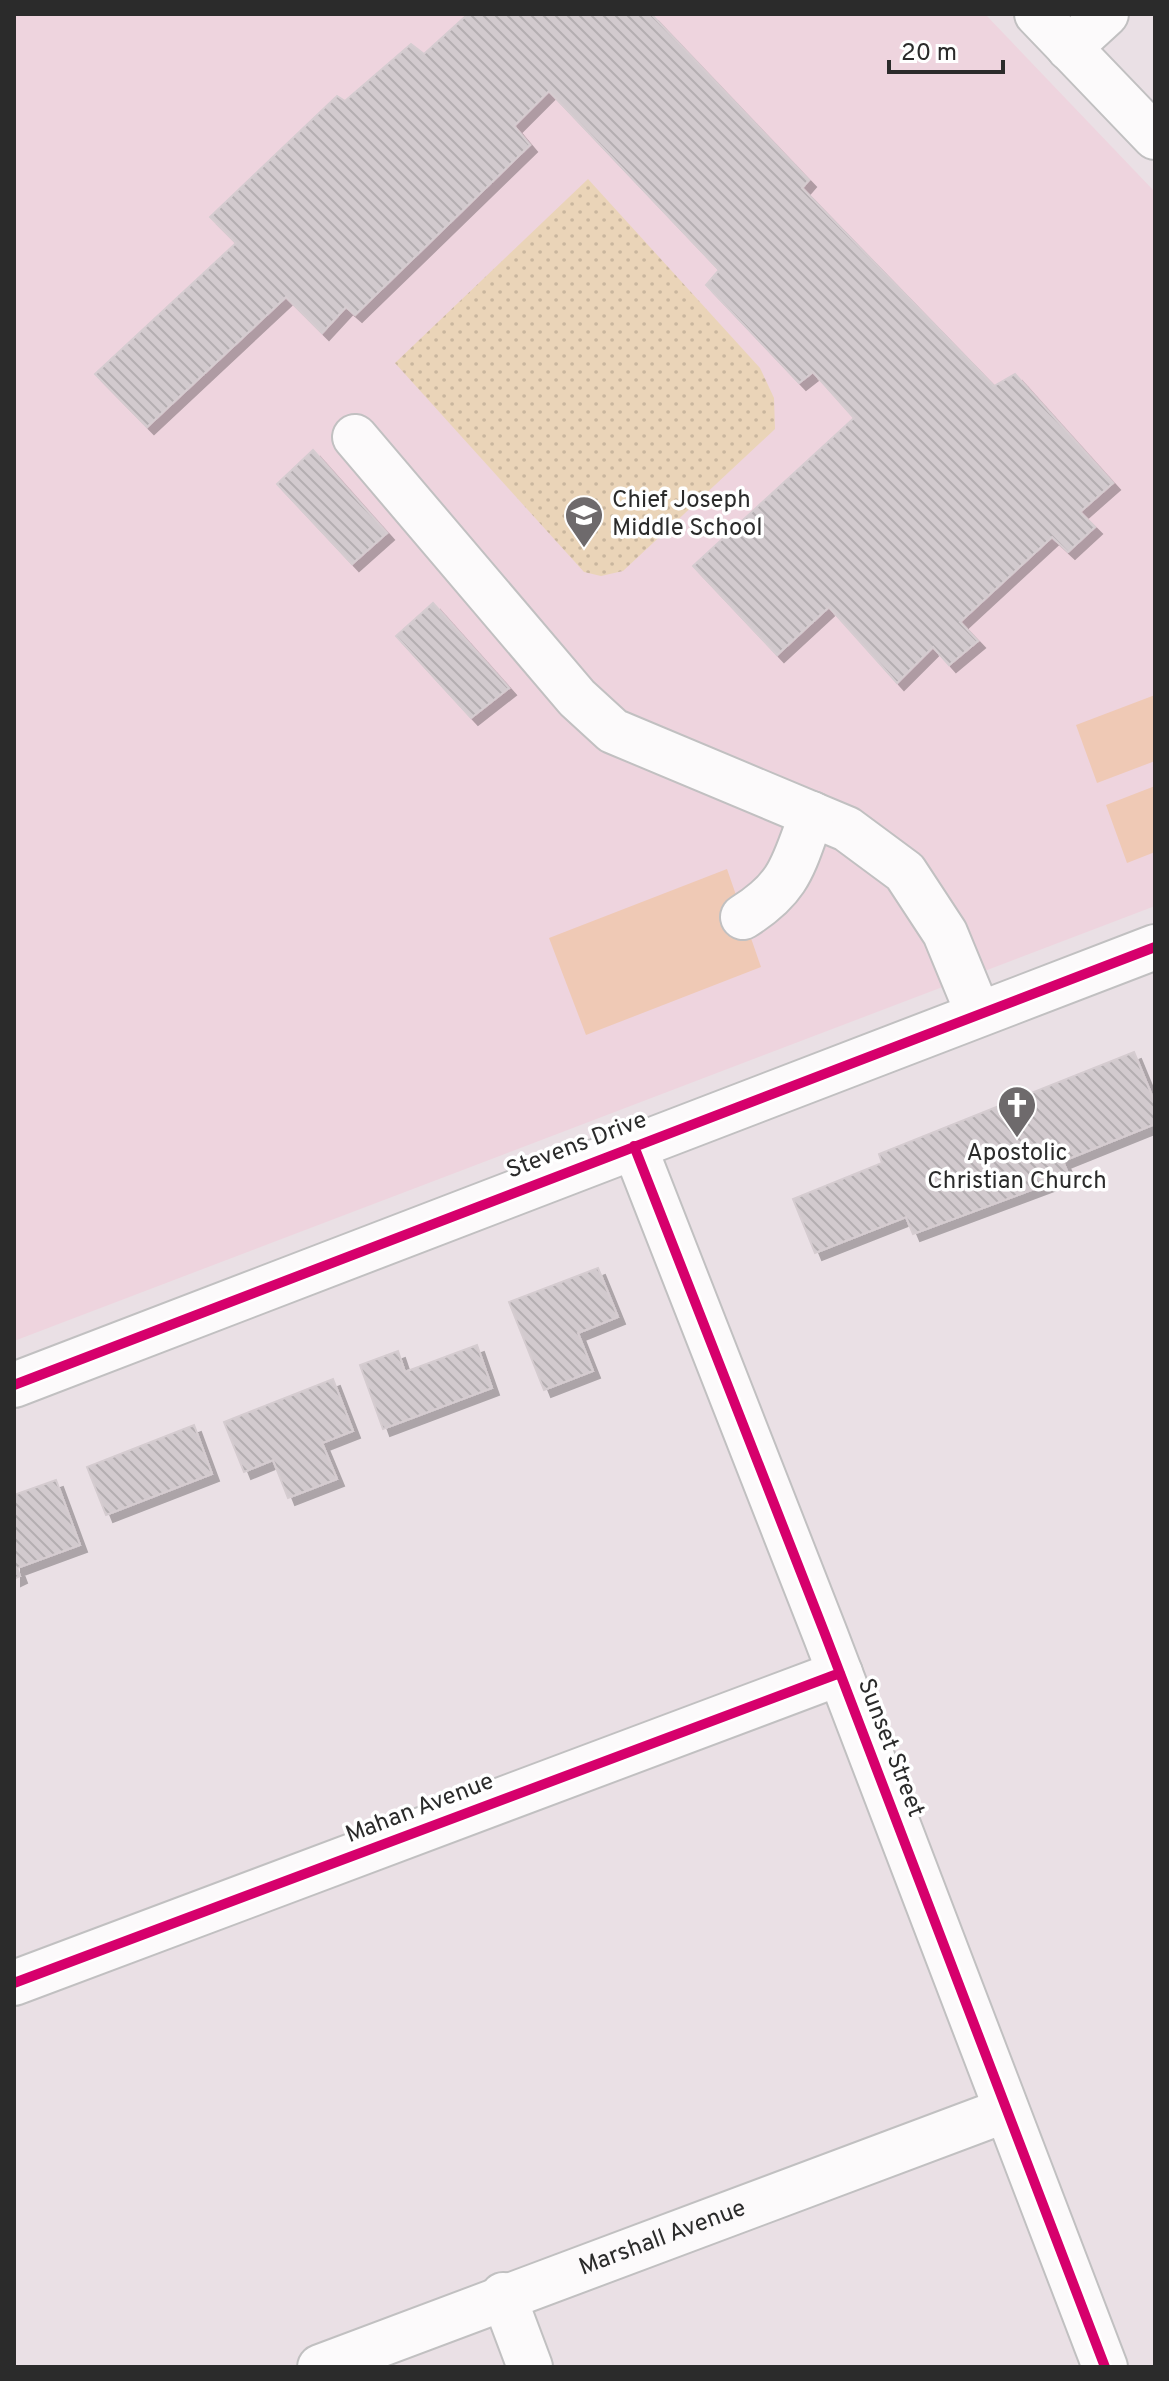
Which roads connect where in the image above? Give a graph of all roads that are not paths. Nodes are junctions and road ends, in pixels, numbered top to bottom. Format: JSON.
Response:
{"nodes":[{"id":1,"x":1037,"y":14,"type":"edge"},
{"id":2,"x":1106,"y":14,"type":"edge"},
{"id":3,"x":1069,"y":48,"type":"junction"},
{"id":4,"x":1155,"y":137,"type":"edge"},
{"id":5,"x":355,"y":437,"type":"dead end"},
{"id":6,"x":812,"y":814,"type":"junction"},
{"id":7,"x":743,"y":917,"type":"dead end"},
{"id":8,"x":1155,"y":947,"type":"edge"},
{"id":9,"x":978,"y":1013,"type":"junction"},
{"id":10,"x":634,"y":1146,"type":"junction"},
{"id":11,"x":14,"y":1385,"type":"edge"},
{"id":12,"x":840,"y":1673,"type":"junction"},
{"id":13,"x":14,"y":1983,"type":"edge"},
{"id":14,"x":1006,"y":2110,"type":"junction"},
{"id":15,"x":503,"y":2295,"type":"junction"},
{"id":16,"x":320,"y":2367,"type":"edge"},
{"id":17,"x":530,"y":2367,"type":"edge"},
{"id":18,"x":1105,"y":2367,"type":"edge"}],
"edges":[{"from":1,"to":3,"type":"street"},
{"from":2,"to":3,"type":"street"},
{"from":3,"to":4,"type":"street"},
{"from":5,"to":6,"type":"street"},
{"from":6,"to":7,"type":"street"},
{"from":6,"to":9,"type":"street"},
{"from":8,"to":9,"type":"street","name":"Stevens Drive"},
{"from":9,"to":10,"type":"street","name":"Stevens Drive"},
{"from":10,"to":11,"type":"street","name":"Stevens Drive"},
{"from":10,"to":12,"type":"street","name":"Sunset Street"},
{"from":12,"to":13,"type":"street","name":"Mahan Avenue"},
{"from":12,"to":14,"type":"street","name":"Sunset Street"},
{"from":14,"to":15,"type":"street","name":"Marshall Avenue"},
{"from":14,"to":18,"type":"street","name":"Sunset Street"},
{"from":15,"to":16,"type":"street","name":"Marshall Avenue"},
{"from":15,"to":17,"type":"street"}]}
